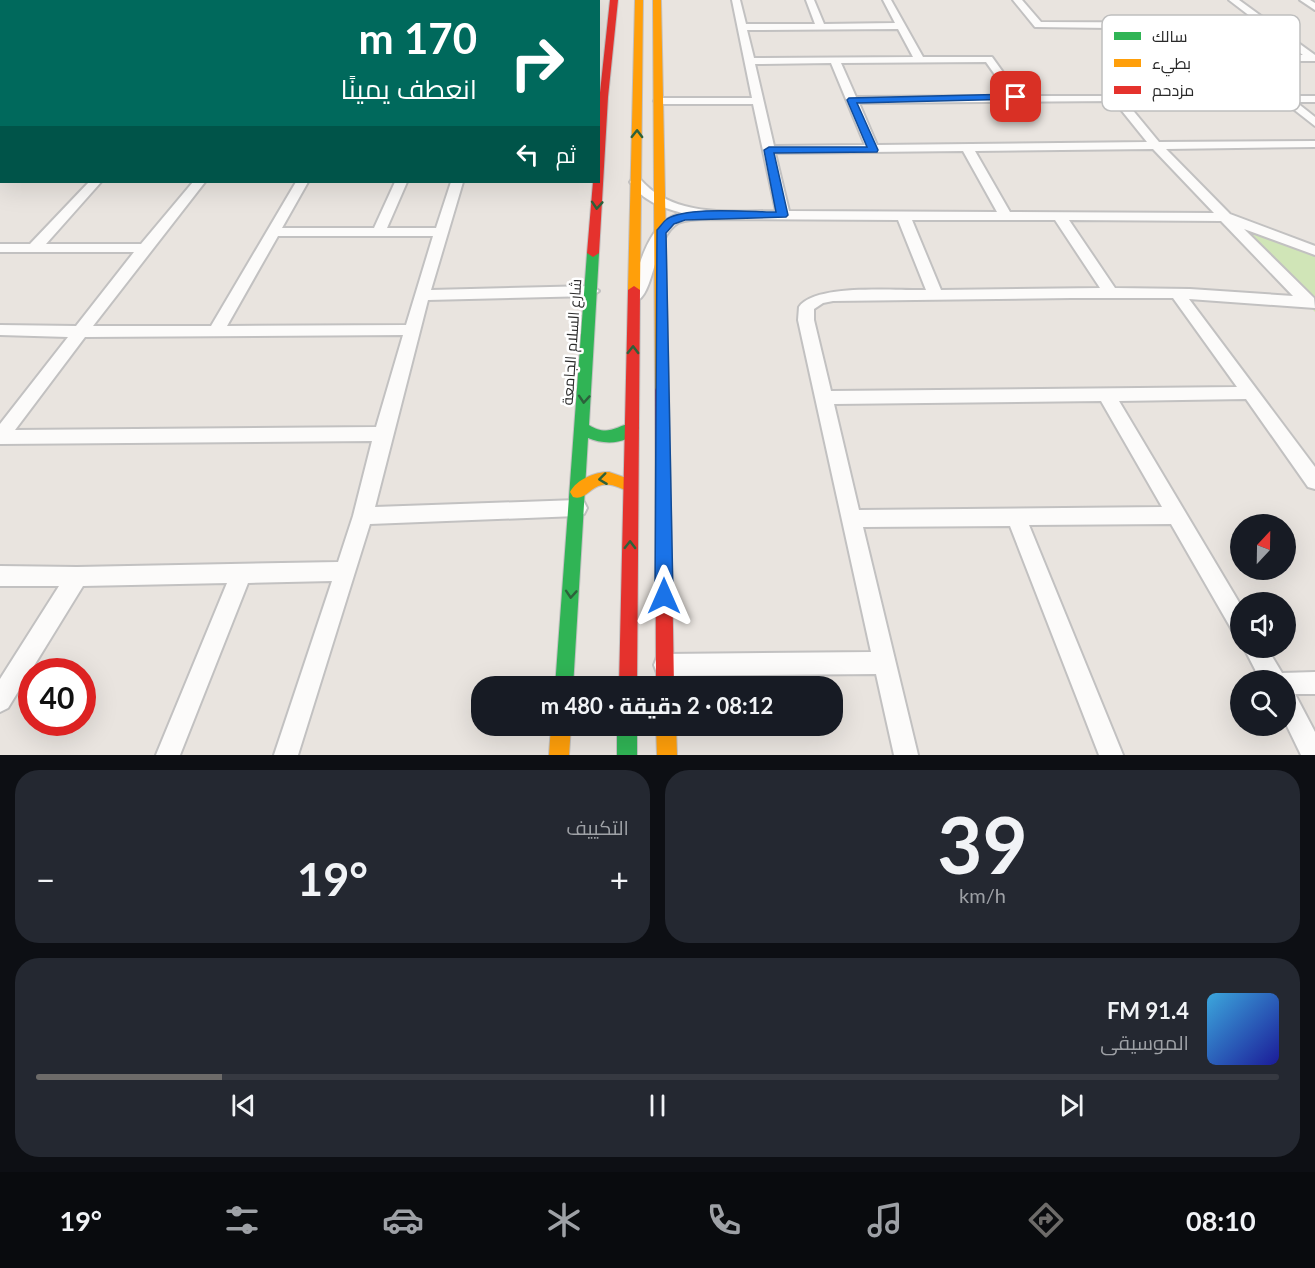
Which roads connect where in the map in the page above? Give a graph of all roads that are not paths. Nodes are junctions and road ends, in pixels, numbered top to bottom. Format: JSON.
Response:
{"nodes":[{"id":1,"x":614,"y":0,"type":"edge"},
{"id":2,"x":639,"y":0,"type":"edge"},
{"id":3,"x":657,"y":0,"type":"edge"},
{"id":4,"x":736,"y":0,"type":"edge"},
{"id":5,"x":810,"y":0,"type":"edge"},
{"id":6,"x":887,"y":0,"type":"edge"},
{"id":7,"x":1017,"y":0,"type":"edge"},
{"id":8,"x":1233,"y":0,"type":"edge"},
{"id":9,"x":1304,"y":0,"type":"edge"},
{"id":10,"x":1315,"y":7,"type":"edge"},
{"id":11,"x":1253,"y":15,"type":"edge"},
{"id":12,"x":820,"y":26,"type":"junction"},
{"id":13,"x":901,"y":26,"type":"junction"},
{"id":14,"x":1102,"y":26,"type":"edge"},
{"id":15,"x":742,"y":27,"type":"junction"},
{"id":16,"x":609,"y":41,"type":"junction"},
{"id":17,"x":1300,"y":48,"type":"edge"},
{"id":18,"x":600,"y":50,"type":"edge"},
{"id":19,"x":1314,"y":58,"type":"edge"},
{"id":20,"x":920,"y":59,"type":"junction"},
{"id":21,"x":835,"y":60,"type":"junction"},
{"id":22,"x":749,"y":61,"type":"junction"},
{"id":23,"x":638,"y":66,"type":"junction"},
{"id":24,"x":658,"y":66,"type":"junction"},
{"id":25,"x":601,"y":95,"type":"edge"},
{"id":26,"x":1016,"y":97,"type":"junction"},
{"id":27,"x":1102,"y":98,"type":"edge"},
{"id":28,"x":852,"y":100,"type":"junction"},
{"id":29,"x":758,"y":101,"type":"junction"},
{"id":30,"x":659,"y":102,"type":"junction"},
{"id":31,"x":1128,"y":111,"type":"edge"},
{"id":32,"x":1300,"y":111,"type":"edge"},
{"id":33,"x":600,"y":117,"type":"edge"},
{"id":34,"x":1315,"y":123,"type":"edge"},
{"id":35,"x":1315,"y":144,"type":"edge"},
{"id":36,"x":1157,"y":147,"type":"junction"},
{"id":37,"x":968,"y":149,"type":"junction"},
{"id":38,"x":769,"y":150,"type":"junction"},
{"id":39,"x":873,"y":150,"type":"junction"},
{"id":40,"x":636,"y":182,"type":"junction"},
{"id":41,"x":94,"y":183,"type":"edge"},
{"id":42,"x":198,"y":183,"type":"edge"},
{"id":43,"x":301,"y":183,"type":"edge"},
{"id":44,"x":401,"y":183,"type":"edge"},
{"id":45,"x":458,"y":183,"type":"edge"},
{"id":46,"x":597,"y":183,"type":"edge"},
{"id":47,"x":661,"y":203,"type":"junction"},
{"id":48,"x":702,"y":215,"type":"junction"},
{"id":49,"x":783,"y":215,"type":"junction"},
{"id":50,"x":903,"y":216,"type":"junction"},
{"id":51,"x":1006,"y":216,"type":"junction"},
{"id":52,"x":1059,"y":216,"type":"junction"},
{"id":53,"x":1226,"y":217,"type":"junction"},
{"id":54,"x":273,"y":232,"type":"junction"},
{"id":55,"x":378,"y":232,"type":"junction"},
{"id":56,"x":440,"y":232,"type":"junction"},
{"id":57,"x":661,"y":232,"type":"junction"},
{"id":58,"x":0,"y":248,"type":"edge"},
{"id":59,"x":34,"y":248,"type":"junction"},
{"id":60,"x":145,"y":248,"type":"junction"},
{"id":61,"x":1315,"y":251,"type":"edge"},
{"id":62,"x":592,"y":291,"type":"junction"},
{"id":63,"x":1110,"y":292,"type":"junction"},
{"id":64,"x":1178,"y":294,"type":"junction"},
{"id":65,"x":422,"y":295,"type":"junction"},
{"id":66,"x":936,"y":296,"type":"junction"},
{"id":67,"x":634,"y":299,"type":"junction"},
{"id":68,"x":1312,"y":306,"type":"edge"},
{"id":69,"x":0,"y":330,"type":"edge"},
{"id":70,"x":412,"y":330,"type":"junction"},
{"id":71,"x":216,"y":331,"type":"junction"},
{"id":72,"x":81,"y":332,"type":"junction"},
{"id":73,"x":1251,"y":393,"type":"junction"},
{"id":74,"x":1107,"y":396,"type":"junction"},
{"id":75,"x":824,"y":398,"type":"junction"},
{"id":76,"x":582,"y":428,"type":"junction"},
{"id":77,"x":632,"y":428,"type":"junction"},
{"id":78,"x":383,"y":434,"type":"junction"},
{"id":79,"x":0,"y":437,"type":"edge"},
{"id":80,"x":1315,"y":482,"type":"edge"},
{"id":81,"x":630,"y":486,"type":"junction"},
{"id":82,"x":577,"y":500,"type":"junction"},
{"id":83,"x":1176,"y":515,"type":"junction"},
{"id":84,"x":363,"y":516,"type":"junction"},
{"id":85,"x":1016,"y":517,"type":"junction"},
{"id":86,"x":852,"y":519,"type":"junction"},
{"id":87,"x":346,"y":571,"type":"junction"},
{"id":88,"x":242,"y":573,"type":"junction"},
{"id":89,"x":0,"y":576,"type":"edge"},
{"id":90,"x":76,"y":577,"type":"junction"},
{"id":91,"x":1230,"y":606,"type":"edge"},
{"id":92,"x":886,"y":663,"type":"junction"},
{"id":93,"x":565,"y":676,"type":"edge"},
{"id":94,"x":628,"y":676,"type":"edge"},
{"id":95,"x":665,"y":676,"type":"edge"},
{"id":96,"x":1315,"y":682,"type":"edge"},
{"id":97,"x":1296,"y":683,"type":"edge"},
{"id":98,"x":0,"y":700,"type":"edge"},
{"id":99,"x":1296,"y":720,"type":"edge"},
{"id":100,"x":560,"y":736,"type":"edge"},
{"id":101,"x":627,"y":736,"type":"edge"},
{"id":102,"x":666,"y":736,"type":"edge"},
{"id":103,"x":168,"y":755,"type":"edge"},
{"id":104,"x":286,"y":755,"type":"edge"},
{"id":105,"x":559,"y":755,"type":"edge"},
{"id":106,"x":627,"y":755,"type":"edge"},
{"id":107,"x":667,"y":755,"type":"edge"},
{"id":108,"x":906,"y":755,"type":"edge"},
{"id":109,"x":1111,"y":755,"type":"edge"},
{"id":110,"x":1314,"y":755,"type":"edge"}],
"edges":[{"from":1,"to":16,"type":"main road","name":"شارع السلام الجامعة"},
{"from":2,"to":23,"type":"main road"},
{"from":3,"to":24,"type":"main road"},
{"from":4,"to":15,"type":"street"},
{"from":5,"to":12,"type":"street"},
{"from":6,"to":13,"type":"street"},
{"from":7,"to":14,"type":"street"},
{"from":8,"to":11,"type":"street"},
{"from":9,"to":10,"type":"street"},
{"from":12,"to":13,"type":"street"},
{"from":12,"to":15,"type":"street"},
{"from":13,"to":20,"type":"street"},
{"from":15,"to":22,"type":"street"},
{"from":16,"to":18,"type":"main road"},
{"from":16,"to":25,"type":"main road","name":"شارع السلام الجامعة"},
{"from":17,"to":19,"type":"street"},
{"from":20,"to":21,"type":"street"},
{"from":20,"to":26,"type":"street"},
{"from":21,"to":22,"type":"street"},
{"from":21,"to":28,"type":"street"},
{"from":22,"to":29,"type":"street"},
{"from":23,"to":24,"type":"main road"},
{"from":40,"to":23,"type":"main road","one_way":true},
{"from":24,"to":30,"type":"main road"},
{"from":25,"to":33,"type":"main road","name":"شارع السلام الجامعة","one_way":true},
{"from":26,"to":27,"type":"street"},
{"from":26,"to":28,"type":"street"},
{"from":28,"to":39,"type":"street"},
{"from":29,"to":30,"type":"street"},
{"from":29,"to":38,"type":"street"},
{"from":30,"to":47,"type":"main road"},
{"from":31,"to":36,"type":"street"},
{"from":32,"to":34,"type":"street"},
{"from":35,"to":36,"type":"street"},
{"from":36,"to":37,"type":"street"},
{"from":36,"to":53,"type":"street"},
{"from":37,"to":39,"type":"street"},
{"from":37,"to":51,"type":"street"},
{"from":38,"to":39,"type":"street"},
{"from":38,"to":49,"type":"street"},
{"from":40,"to":47,"type":"street"},
{"from":40,"to":67,"type":"main road"},
{"from":41,"to":59,"type":"street"},
{"from":42,"to":60,"type":"street"},
{"from":43,"to":54,"type":"street"},
{"from":44,"to":55,"type":"street"},
{"from":45,"to":56,"type":"street"},
{"from":46,"to":62,"type":"main road","name":"شارع السلام الجامعة","one_way":true},
{"from":47,"to":48,"type":"street"},
{"from":47,"to":57,"type":"main road"},
{"from":48,"to":49,"type":"street"},
{"from":48,"to":57,"type":"street"},
{"from":49,"to":50,"type":"street"},
{"from":50,"to":51,"type":"street"},
{"from":50,"to":66,"type":"street"},
{"from":51,"to":52,"type":"street"},
{"from":52,"to":53,"type":"street"},
{"from":52,"to":63,"type":"street"},
{"from":53,"to":61,"type":"street"},
{"from":53,"to":68,"type":"street"},
{"from":54,"to":55,"type":"street"},
{"from":54,"to":71,"type":"street"},
{"from":55,"to":56,"type":"street"},
{"from":56,"to":65,"type":"street"},
{"from":57,"to":67,"type":"street"},
{"from":57,"to":95,"type":"main road"},
{"from":58,"to":59,"type":"street"},
{"from":59,"to":60,"type":"street"},
{"from":60,"to":72,"type":"street"},
{"from":62,"to":65,"type":"street"},
{"from":62,"to":76,"type":"main road","name":"شارع السلام الجامعة","one_way":true},
{"from":63,"to":64,"type":"street"},
{"from":63,"to":66,"type":"street"},
{"from":64,"to":68,"type":"street"},
{"from":64,"to":73,"type":"street"},
{"from":65,"to":70,"type":"street"},
{"from":66,"to":75,"type":"street"},
{"from":77,"to":67,"type":"main road","one_way":true},
{"from":69,"to":72,"type":"street"},
{"from":70,"to":71,"type":"street"},
{"from":70,"to":78,"type":"street"},
{"from":71,"to":72,"type":"street"},
{"from":72,"to":79,"type":"street"},
{"from":73,"to":74,"type":"street"},
{"from":73,"to":80,"type":"street"},
{"from":74,"to":75,"type":"street"},
{"from":74,"to":83,"type":"street"},
{"from":75,"to":86,"type":"street"},
{"from":76,"to":77,"type":"main road"},
{"from":76,"to":82,"type":"main road","name":"شارع السلام الجامعة"},
{"from":77,"to":81,"type":"main road"},
{"from":78,"to":79,"type":"street"},
{"from":78,"to":84,"type":"street"},
{"from":81,"to":82,"type":"main road","one_way":true},
{"from":94,"to":81,"type":"main road","one_way":true},
{"from":82,"to":84,"type":"street"},
{"from":82,"to":93,"type":"main road","name":"شارع السلام الجامعة","one_way":true},
{"from":83,"to":85,"type":"street"},
{"from":83,"to":91,"type":"street"},
{"from":84,"to":87,"type":"street"},
{"from":85,"to":86,"type":"street"},
{"from":85,"to":109,"type":"street"},
{"from":86,"to":92,"type":"street"},
{"from":87,"to":88,"type":"street"},
{"from":87,"to":104,"type":"street"},
{"from":88,"to":90,"type":"street"},
{"from":88,"to":103,"type":"street"},
{"from":89,"to":90,"type":"street"},
{"from":90,"to":98,"type":"street"},
{"from":92,"to":95,"type":"street"},
{"from":92,"to":108,"type":"street"},
{"from":96,"to":97,"type":"street"},
{"from":99,"to":110,"type":"street"},
{"from":100,"to":105,"type":"main road"},
{"from":101,"to":106,"type":"main road"},
{"from":102,"to":107,"type":"main road"}]}
